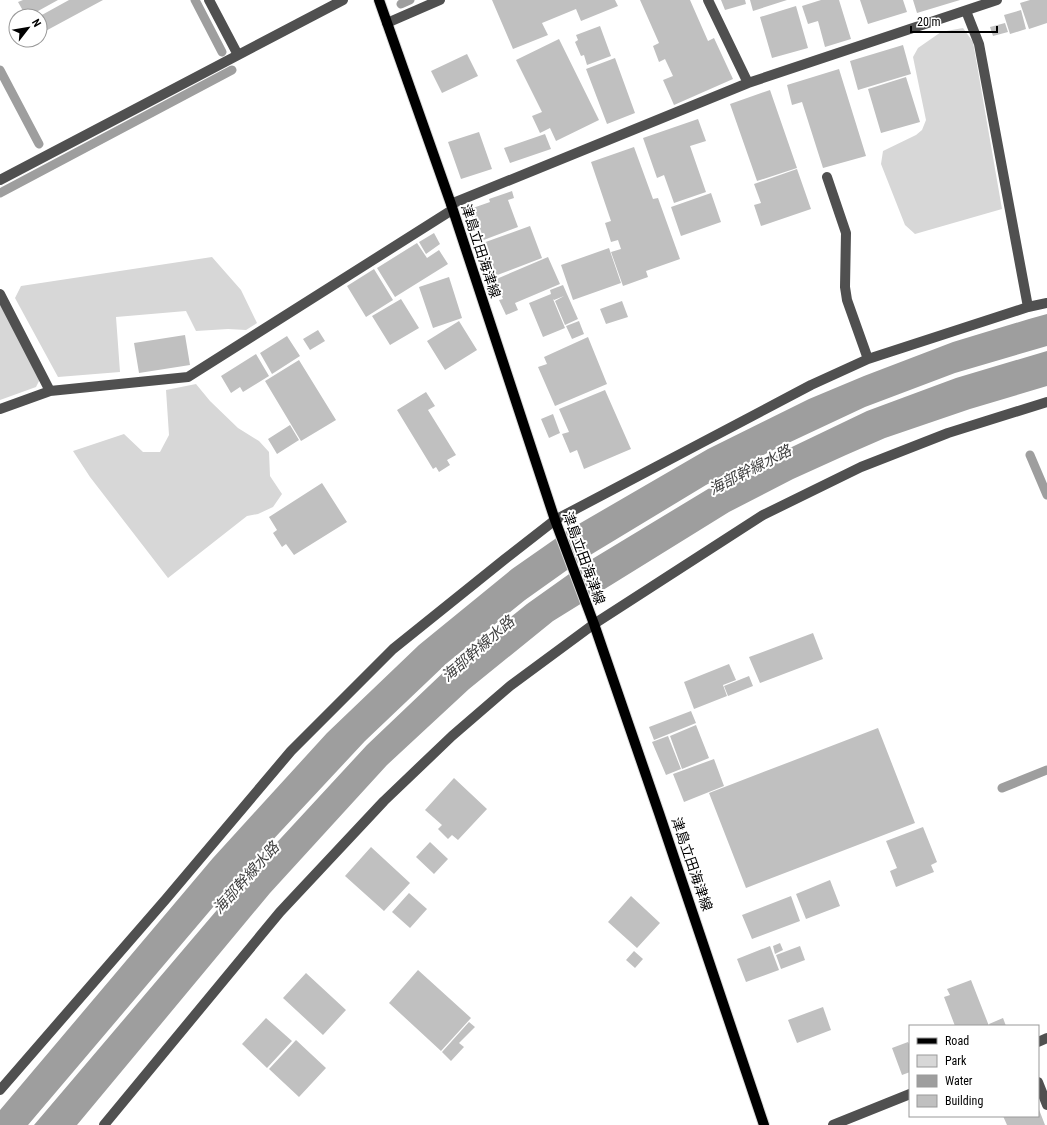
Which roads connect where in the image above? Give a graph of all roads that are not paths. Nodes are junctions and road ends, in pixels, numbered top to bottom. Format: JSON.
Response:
{"nodes":[{"id":1,"x":209,"y":0,"type":"edge"},
{"id":2,"x":342,"y":0,"type":"edge"},
{"id":3,"x":379,"y":0,"type":"edge"},
{"id":4,"x":440,"y":0,"type":"edge"},
{"id":5,"x":708,"y":0,"type":"edge"},
{"id":6,"x":998,"y":0,"type":"edge"},
{"id":7,"x":966,"y":11,"type":"junction"},
{"id":8,"x":387,"y":23,"type":"junction"},
{"id":9,"x":238,"y":55,"type":"junction"},
{"id":10,"x":748,"y":83,"type":"junction"},
{"id":11,"x":826,"y":177,"type":"dead end"},
{"id":12,"x":0,"y":180,"type":"edge"},
{"id":13,"x":451,"y":207,"type":"junction"},
{"id":14,"x":0,"y":294,"type":"edge"},
{"id":15,"x":1047,"y":303,"type":"edge"},
{"id":16,"x":1028,"y":307,"type":"junction"},
{"id":17,"x":868,"y":359,"type":"junction"},
{"id":18,"x":50,"y":391,"type":"junction"},
{"id":19,"x":1047,"y":402,"type":"edge"},
{"id":20,"x":0,"y":410,"type":"edge"},
{"id":21,"x":555,"y":520,"type":"junction"},
{"id":22,"x":594,"y":624,"type":"junction"},
{"id":23,"x":1039,"y":1085,"type":"edge"},
{"id":24,"x":0,"y":1090,"type":"edge"},
{"id":25,"x":909,"y":1094,"type":"edge"},
{"id":26,"x":1047,"y":1105,"type":"edge"},
{"id":27,"x":104,"y":1125,"type":"edge"},
{"id":28,"x":764,"y":1125,"type":"edge"},
{"id":29,"x":833,"y":1125,"type":"edge"}],
"edges":[{"from":1,"to":9,"type":"street"},
{"from":2,"to":9,"type":"street"},
{"from":3,"to":8,"type":"main road","name":"津島立田海津線"},
{"from":4,"to":8,"type":"street"},
{"from":5,"to":10,"type":"street"},
{"from":6,"to":7,"type":"street"},
{"from":7,"to":10,"type":"street"},
{"from":7,"to":16,"type":"street"},
{"from":8,"to":13,"type":"main road","name":"津島立田海津線"},
{"from":9,"to":12,"type":"street"},
{"from":10,"to":13,"type":"street"},
{"from":11,"to":17,"type":"street"},
{"from":13,"to":18,"type":"street"},
{"from":13,"to":21,"type":"main road","name":"津島立田海津線"},
{"from":14,"to":18,"type":"street"},
{"from":15,"to":16,"type":"street"},
{"from":16,"to":17,"type":"street"},
{"from":17,"to":21,"type":"street"},
{"from":18,"to":20,"type":"street"},
{"from":19,"to":22,"type":"street"},
{"from":21,"to":22,"type":"main road","name":"津島立田海津線"},
{"from":21,"to":24,"type":"street"},
{"from":22,"to":27,"type":"street"},
{"from":22,"to":28,"type":"main road","name":"津島立田海津線"},
{"from":23,"to":26,"type":"street"},
{"from":25,"to":29,"type":"street"}]}
